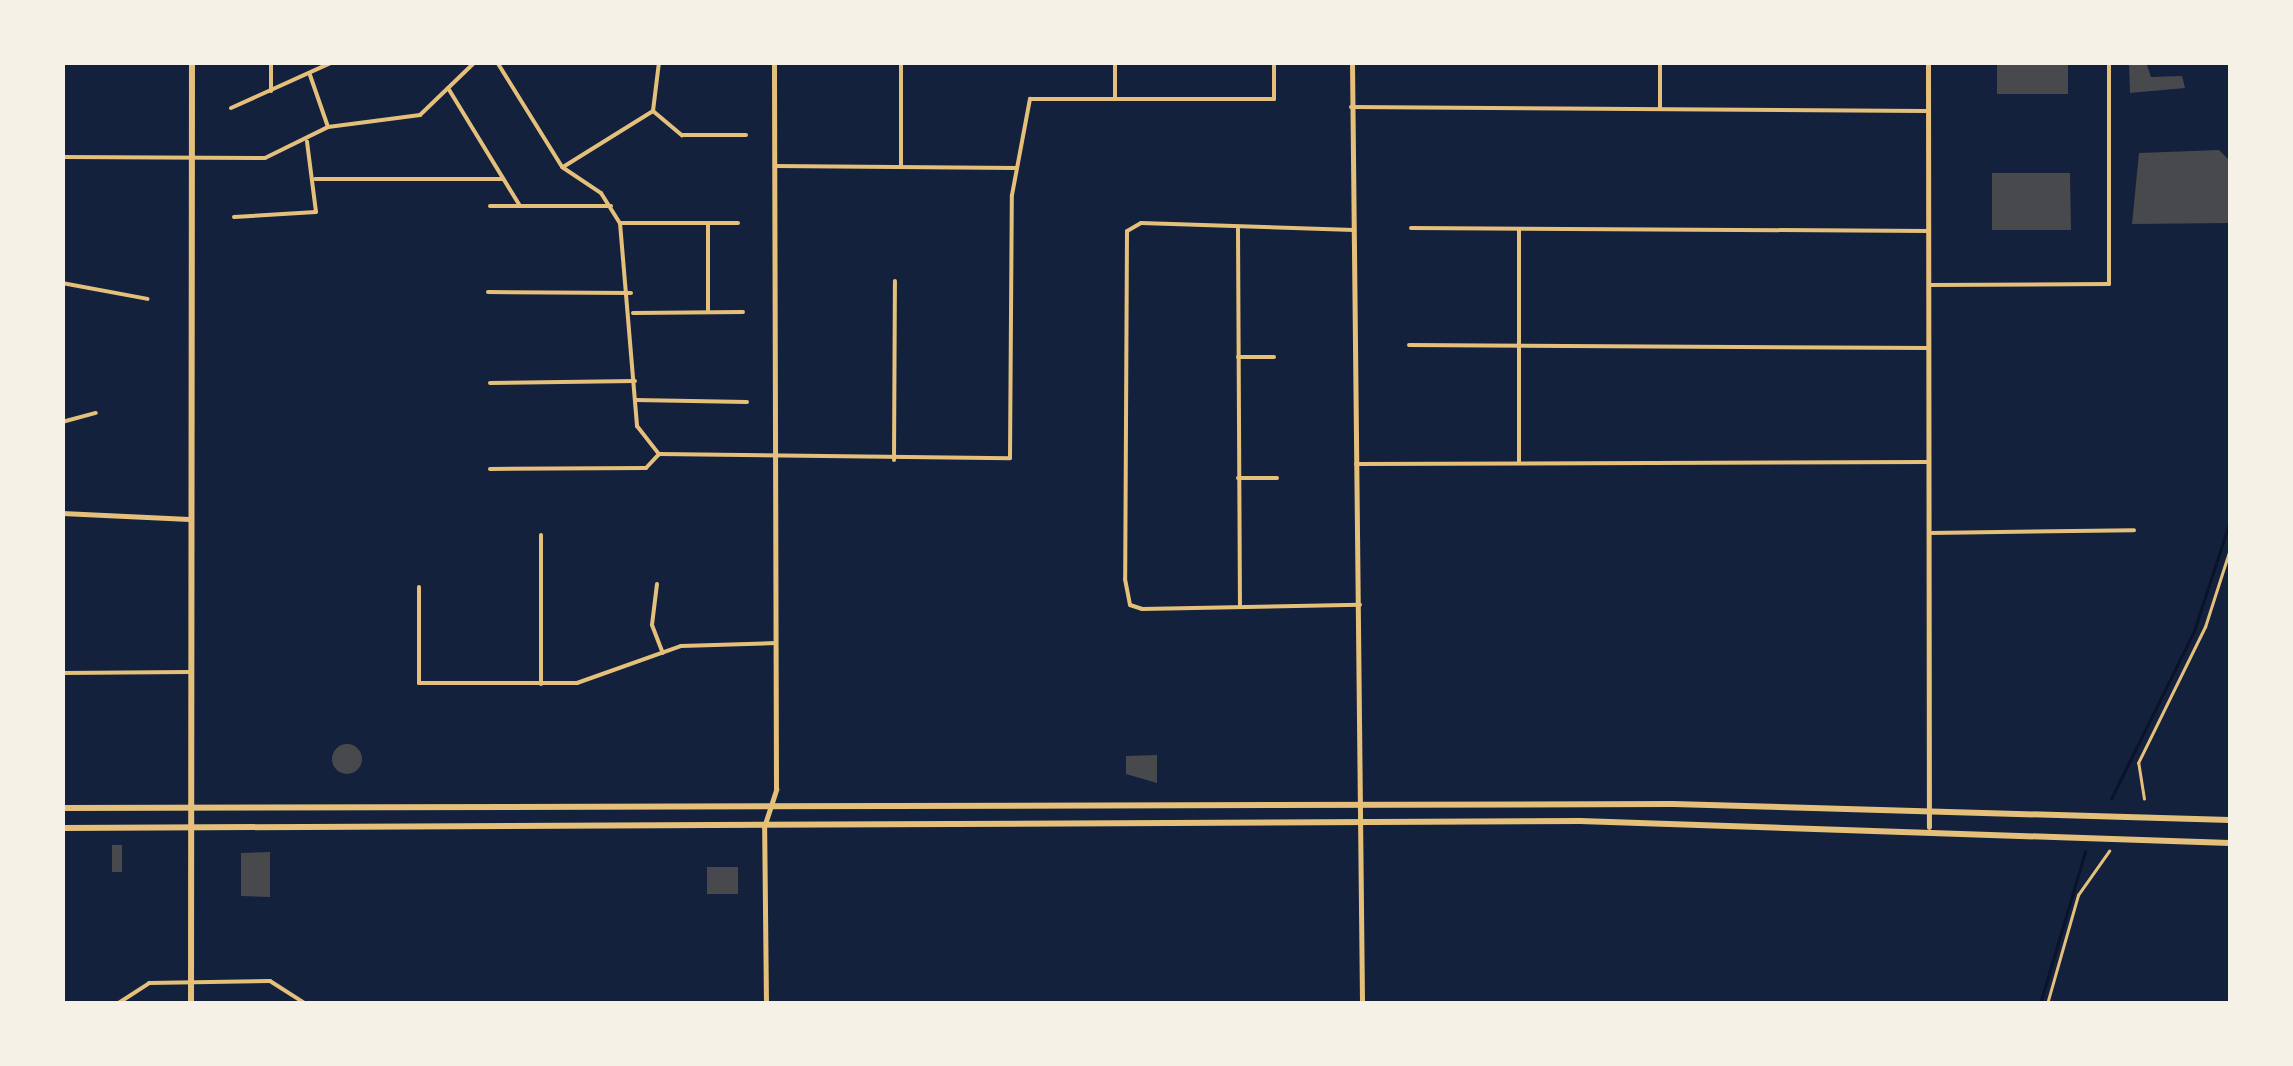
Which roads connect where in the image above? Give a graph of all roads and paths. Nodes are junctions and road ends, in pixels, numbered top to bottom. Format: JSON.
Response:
{"nodes":[{"id":1,"x":192,"y":62,"type":"edge"},
{"id":2,"x":271,"y":62,"type":"edge"},
{"id":3,"x":333,"y":62,"type":"edge"},
{"id":4,"x":475,"y":62,"type":"edge"},
{"id":5,"x":497,"y":62,"type":"edge"},
{"id":6,"x":658,"y":62,"type":"edge"},
{"id":7,"x":774,"y":62,"type":"edge"},
{"id":8,"x":901,"y":62,"type":"edge"},
{"id":9,"x":1114,"y":62,"type":"edge"},
{"id":10,"x":1274,"y":62,"type":"edge"},
{"id":11,"x":1352,"y":62,"type":"edge"},
{"id":12,"x":1660,"y":62,"type":"edge"},
{"id":13,"x":1928,"y":62,"type":"edge"},
{"id":14,"x":2110,"y":62,"type":"edge"},
{"id":15,"x":310,"y":75,"type":"junction"},
{"id":16,"x":448,"y":88,"type":"junction"},
{"id":17,"x":271,"y":90,"type":"junction"},
{"id":18,"x":1115,"y":99,"type":"junction"},
{"id":19,"x":1351,"y":107,"type":"junction"},
{"id":20,"x":231,"y":108,"type":"dead end"},
{"id":21,"x":1660,"y":109,"type":"junction"},
{"id":22,"x":1928,"y":110,"type":"junction"},
{"id":23,"x":653,"y":111,"type":"junction"},
{"id":24,"x":328,"y":128,"type":"junction"},
{"id":25,"x":746,"y":134,"type":"dead end"},
{"id":26,"x":308,"y":142,"type":"junction"},
{"id":27,"x":62,"y":157,"type":"edge"},
{"id":28,"x":192,"y":160,"type":"junction"},
{"id":29,"x":774,"y":166,"type":"junction"},
{"id":30,"x":562,"y":167,"type":"junction"},
{"id":31,"x":901,"y":167,"type":"junction"},
{"id":32,"x":1016,"y":168,"type":"junction"},
{"id":33,"x":314,"y":180,"type":"junction"},
{"id":34,"x":503,"y":180,"type":"junction"},
{"id":35,"x":490,"y":206,"type":"dead end"},
{"id":36,"x":520,"y":206,"type":"junction"},
{"id":37,"x":611,"y":206,"type":"junction"},
{"id":38,"x":234,"y":217,"type":"dead end"},
{"id":39,"x":620,"y":223,"type":"junction"},
{"id":40,"x":738,"y":223,"type":"dead end"},
{"id":41,"x":708,"y":224,"type":"junction"},
{"id":42,"x":1411,"y":228,"type":"dead end"},
{"id":43,"x":1519,"y":229,"type":"junction"},
{"id":44,"x":1238,"y":230,"type":"junction"},
{"id":45,"x":1354,"y":230,"type":"junction"},
{"id":46,"x":1929,"y":231,"type":"junction"},
{"id":47,"x":895,"y":281,"type":"dead end"},
{"id":48,"x":62,"y":284,"type":"edge"},
{"id":49,"x":1929,"y":285,"type":"junction"},
{"id":50,"x":488,"y":292,"type":"dead end"},
{"id":51,"x":631,"y":293,"type":"junction"},
{"id":52,"x":148,"y":299,"type":"dead end"},
{"id":53,"x":708,"y":312,"type":"junction"},
{"id":54,"x":742,"y":312,"type":"dead end"},
{"id":55,"x":633,"y":313,"type":"junction"},
{"id":56,"x":1409,"y":346,"type":"dead end"},
{"id":57,"x":1519,"y":347,"type":"junction"},
{"id":58,"x":1929,"y":348,"type":"junction"},
{"id":59,"x":1238,"y":356,"type":"junction"},
{"id":60,"x":1274,"y":356,"type":"dead end"},
{"id":61,"x":635,"y":382,"type":"junction"},
{"id":62,"x":490,"y":384,"type":"dead end"},
{"id":63,"x":635,"y":400,"type":"junction"},
{"id":64,"x":748,"y":402,"type":"dead end"},
{"id":65,"x":96,"y":413,"type":"dead end"},
{"id":66,"x":62,"y":422,"type":"edge"},
{"id":67,"x":659,"y":454,"type":"junction"},
{"id":68,"x":776,"y":458,"type":"junction"},
{"id":69,"x":894,"y":460,"type":"junction"},
{"id":70,"x":1519,"y":462,"type":"junction"},
{"id":71,"x":1930,"y":462,"type":"junction"},
{"id":72,"x":1356,"y":464,"type":"junction"},
{"id":73,"x":490,"y":469,"type":"dead end"},
{"id":74,"x":1238,"y":478,"type":"junction"},
{"id":75,"x":1277,"y":478,"type":"dead end"},
{"id":76,"x":62,"y":514,"type":"edge"},
{"id":77,"x":190,"y":519,"type":"junction"},
{"id":78,"x":2134,"y":530,"type":"dead end"},
{"id":79,"x":1930,"y":533,"type":"junction"},
{"id":80,"x":542,"y":535,"type":"dead end"},
{"id":81,"x":2230,"y":550,"type":"edge"},
{"id":82,"x":658,"y":584,"type":"dead end"},
{"id":83,"x":419,"y":587,"type":"dead end"},
{"id":84,"x":1240,"y":605,"type":"junction"},
{"id":85,"x":1360,"y":605,"type":"junction"},
{"id":86,"x":776,"y":643,"type":"junction"},
{"id":87,"x":663,"y":652,"type":"junction"},
{"id":88,"x":62,"y":672,"type":"edge"},
{"id":89,"x":190,"y":672,"type":"junction"},
{"id":90,"x":541,"y":684,"type":"junction"},
{"id":91,"x":2144,"y":799,"type":"dead end"},
{"id":92,"x":1360,"y":805,"type":"junction"},
{"id":93,"x":62,"y":808,"type":"edge"},
{"id":94,"x":190,"y":809,"type":"junction"},
{"id":95,"x":769,"y":810,"type":"junction"},
{"id":96,"x":1929,"y":810,"type":"junction"},
{"id":97,"x":2230,"y":820,"type":"edge"},
{"id":98,"x":1360,"y":824,"type":"junction"},
{"id":99,"x":764,"y":827,"type":"junction"},
{"id":100,"x":1929,"y":827,"type":"junction"},
{"id":101,"x":62,"y":828,"type":"edge"},
{"id":102,"x":190,"y":829,"type":"junction"},
{"id":103,"x":2230,"y":843,"type":"edge"},
{"id":104,"x":2109,"y":851,"type":"dead end"},
{"id":105,"x":191,"y":982,"type":"junction"},
{"id":106,"x":117,"y":1004,"type":"edge"},
{"id":107,"x":191,"y":1004,"type":"edge"},
{"id":108,"x":306,"y":1004,"type":"edge"},
{"id":109,"x":766,"y":1004,"type":"edge"},
{"id":110,"x":1362,"y":1004,"type":"edge"},
{"id":111,"x":2048,"y":1004,"type":"edge"}],
"edges":[{"from":1,"to":28,"type":"main road"},
{"from":2,"to":17,"type":"street"},
{"from":3,"to":15,"type":"street"},
{"from":4,"to":16,"type":"street"},
{"from":5,"to":30,"type":"street"},
{"from":6,"to":23,"type":"street"},
{"from":7,"to":29,"type":"street"},
{"from":8,"to":31,"type":"street"},
{"from":9,"to":18,"type":"street"},
{"from":10,"to":18,"type":"street"},
{"from":11,"to":19,"type":"street"},
{"from":12,"to":21,"type":"street"},
{"from":13,"to":22,"type":"street"},
{"from":14,"to":49,"type":"street"},
{"from":15,"to":17,"type":"street"},
{"from":15,"to":24,"type":"street"},
{"from":16,"to":24,"type":"street"},
{"from":16,"to":34,"type":"street"},
{"from":17,"to":20,"type":"street"},
{"from":18,"to":32,"type":"street"},
{"from":19,"to":21,"type":"street"},
{"from":19,"to":45,"type":"street"},
{"from":21,"to":22,"type":"street"},
{"from":22,"to":46,"type":"street"},
{"from":23,"to":25,"type":"street"},
{"from":23,"to":30,"type":"street"},
{"from":24,"to":26,"type":"street"},
{"from":26,"to":28,"type":"street"},
{"from":26,"to":33,"type":"street"},
{"from":27,"to":28,"type":"street"},
{"from":28,"to":77,"type":"main road"},
{"from":29,"to":31,"type":"street"},
{"from":29,"to":68,"type":"street"},
{"from":30,"to":37,"type":"street"},
{"from":31,"to":32,"type":"street"},
{"from":32,"to":69,"type":"street"},
{"from":33,"to":34,"type":"street"},
{"from":33,"to":38,"type":"street"},
{"from":34,"to":36,"type":"street"},
{"from":35,"to":36,"type":"street"},
{"from":36,"to":37,"type":"street"},
{"from":37,"to":39,"type":"street"},
{"from":39,"to":41,"type":"street"},
{"from":39,"to":51,"type":"street"},
{"from":40,"to":41,"type":"street"},
{"from":41,"to":53,"type":"street"},
{"from":42,"to":43,"type":"street"},
{"from":43,"to":46,"type":"street"},
{"from":43,"to":57,"type":"street"},
{"from":44,"to":45,"type":"street"},
{"from":44,"to":59,"type":"street"},
{"from":44,"to":84,"type":"street"},
{"from":45,"to":72,"type":"street"},
{"from":46,"to":49,"type":"street"},
{"from":47,"to":69,"type":"street"},
{"from":48,"to":52,"type":"street"},
{"from":49,"to":58,"type":"street"},
{"from":50,"to":51,"type":"street"},
{"from":51,"to":55,"type":"street"},
{"from":53,"to":54,"type":"street"},
{"from":53,"to":55,"type":"street"},
{"from":55,"to":61,"type":"street"},
{"from":56,"to":57,"type":"street"},
{"from":57,"to":58,"type":"street"},
{"from":57,"to":70,"type":"street"},
{"from":58,"to":71,"type":"street"},
{"from":59,"to":60,"type":"street"},
{"from":59,"to":74,"type":"street"},
{"from":61,"to":62,"type":"street"},
{"from":61,"to":63,"type":"street"},
{"from":63,"to":64,"type":"street"},
{"from":63,"to":67,"type":"street"},
{"from":65,"to":66,"type":"street"},
{"from":67,"to":68,"type":"street"},
{"from":67,"to":73,"type":"street"},
{"from":68,"to":69,"type":"street"},
{"from":68,"to":86,"type":"street"},
{"from":70,"to":71,"type":"street"},
{"from":70,"to":72,"type":"street"},
{"from":71,"to":79,"type":"street"},
{"from":72,"to":85,"type":"street"},
{"from":74,"to":75,"type":"street"},
{"from":74,"to":84,"type":"street"},
{"from":76,"to":77,"type":"street"},
{"from":77,"to":89,"type":"main road"},
{"from":78,"to":79,"type":"street"},
{"from":79,"to":96,"type":"street"},
{"from":80,"to":90,"type":"street"},
{"from":81,"to":91,"type":"path"},
{"from":82,"to":87,"type":"street"},
{"from":83,"to":90,"type":"street"},
{"from":84,"to":85,"type":"street"},
{"from":85,"to":92,"type":"street"},
{"from":86,"to":87,"type":"street"},
{"from":86,"to":95,"type":"street"},
{"from":87,"to":90,"type":"street"},
{"from":88,"to":89,"type":"street"},
{"from":89,"to":94,"type":"main road"},
{"from":92,"to":95,"type":"main road"},
{"from":92,"to":96,"type":"main road"},
{"from":92,"to":98,"type":"street"},
{"from":93,"to":94,"type":"main road"},
{"from":94,"to":95,"type":"main road"},
{"from":94,"to":102,"type":"main road"},
{"from":95,"to":99,"type":"street"},
{"from":96,"to":97,"type":"main road"},
{"from":96,"to":100,"type":"street"},
{"from":98,"to":99,"type":"main road"},
{"from":98,"to":100,"type":"main road"},
{"from":98,"to":110,"type":"street"},
{"from":99,"to":102,"type":"main road"},
{"from":99,"to":109,"type":"street"},
{"from":100,"to":103,"type":"main road"},
{"from":101,"to":102,"type":"main road"},
{"from":102,"to":105,"type":"main road"},
{"from":104,"to":111,"type":"path"},
{"from":105,"to":106,"type":"street"},
{"from":105,"to":107,"type":"main road"},
{"from":105,"to":108,"type":"street"}]}
